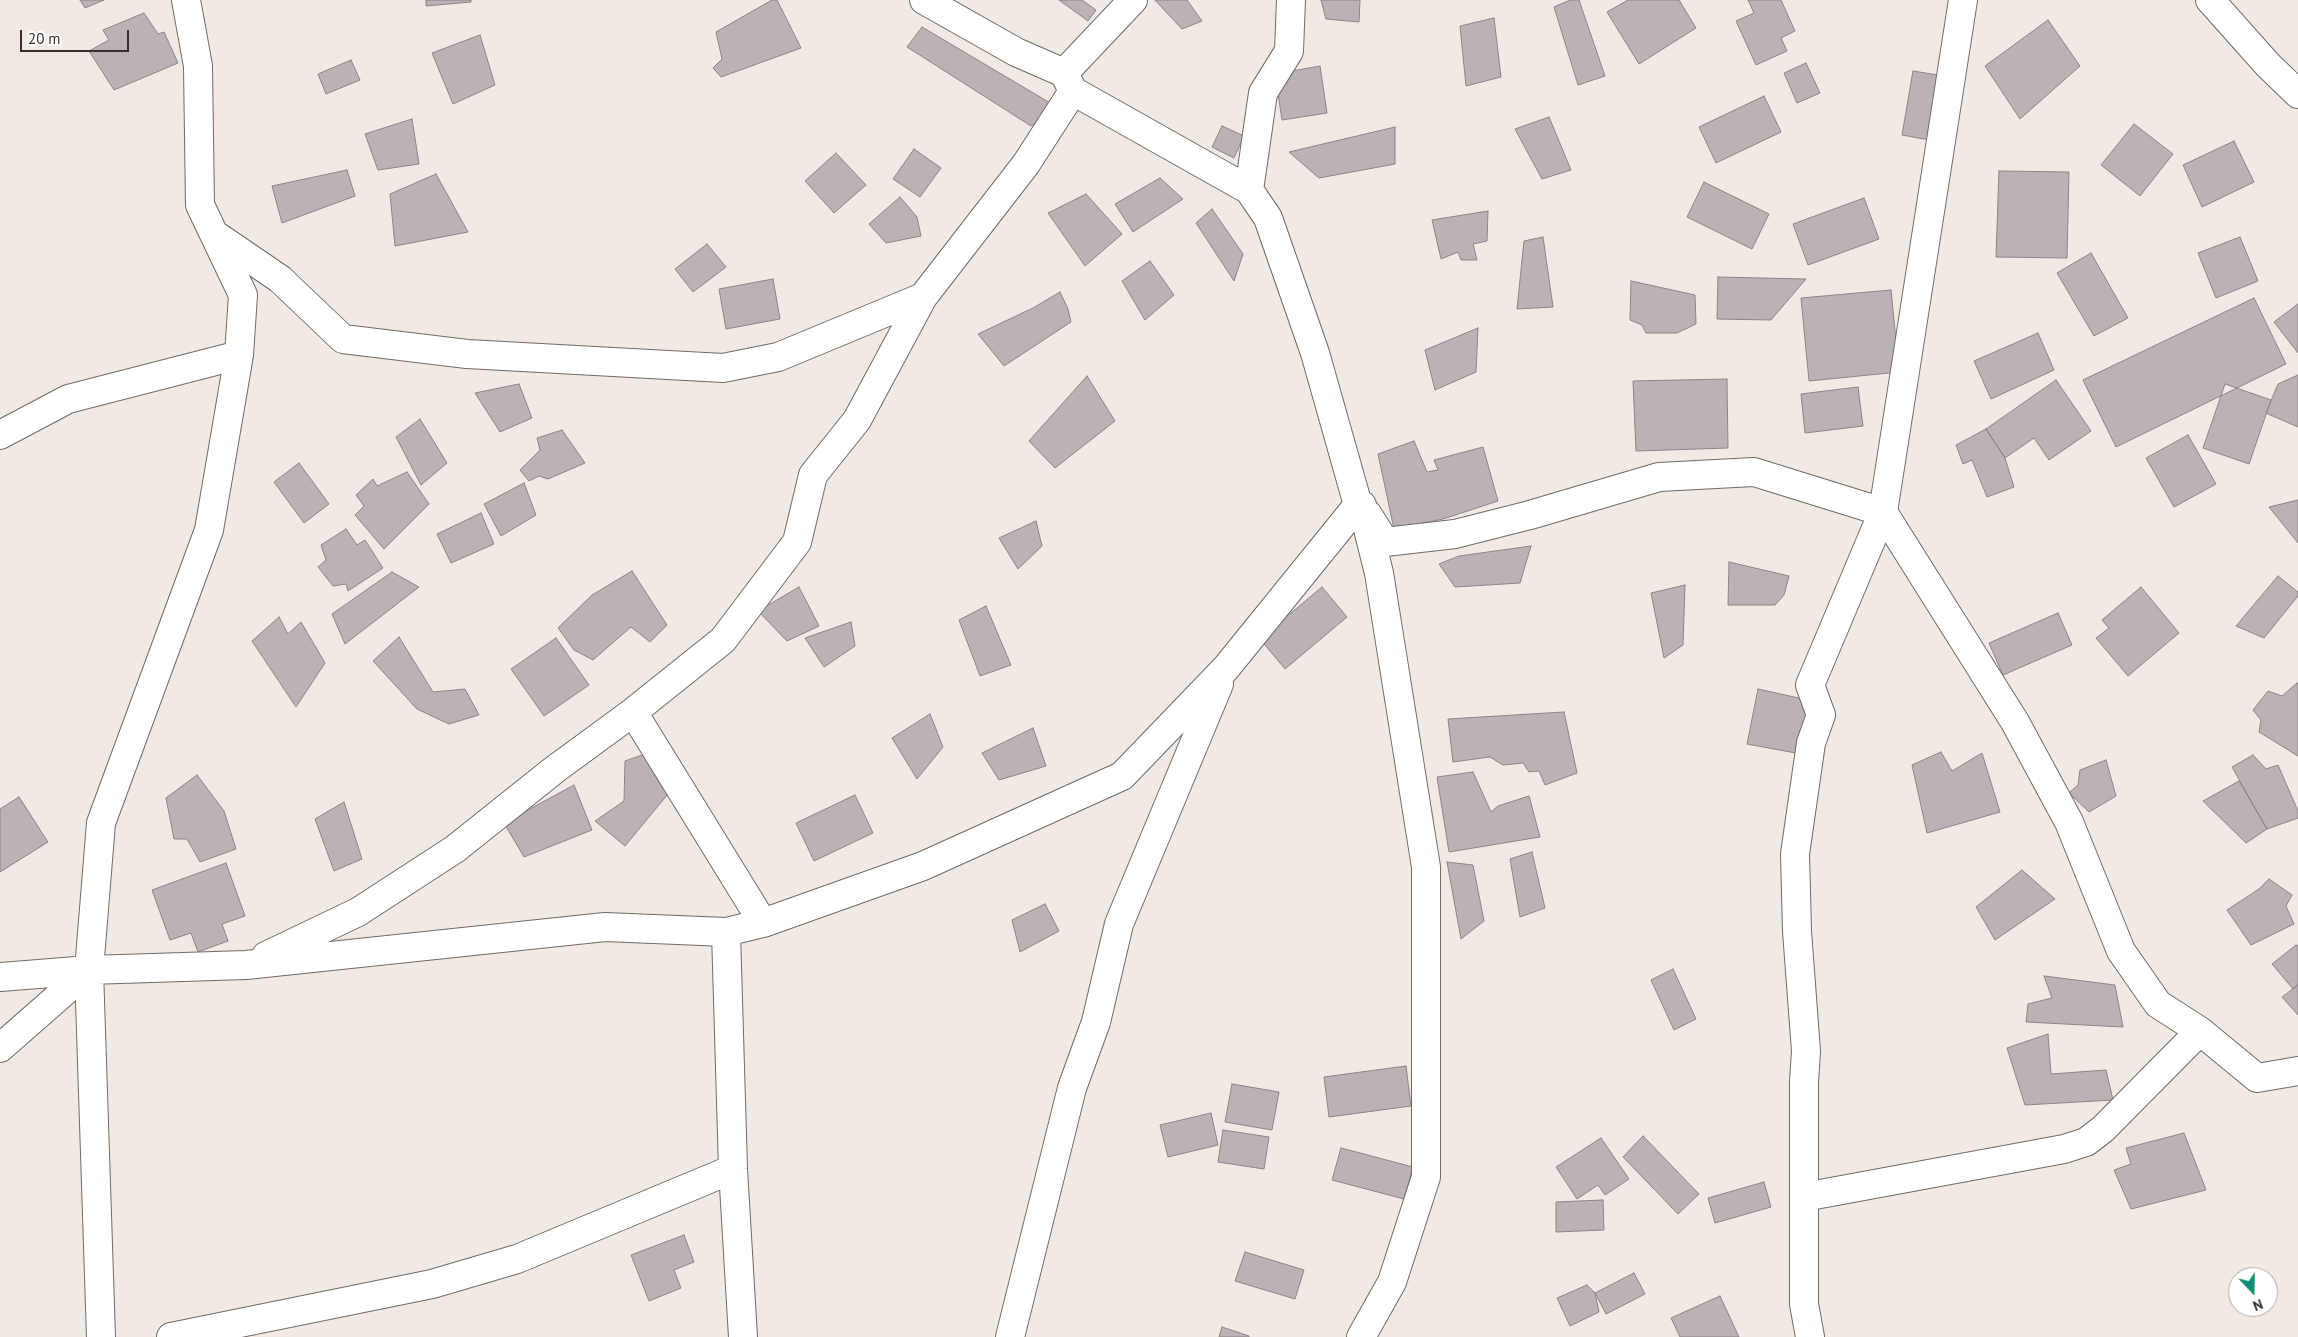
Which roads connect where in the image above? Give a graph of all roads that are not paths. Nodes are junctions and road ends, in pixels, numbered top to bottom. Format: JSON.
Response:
{"nodes":[{"id":1,"x":186,"y":0,"type":"edge"},
{"id":2,"x":924,"y":0,"type":"edge"},
{"id":3,"x":1133,"y":0,"type":"edge"},
{"id":4,"x":1291,"y":0,"type":"edge"},
{"id":5,"x":1963,"y":0,"type":"edge"},
{"id":6,"x":2210,"y":0,"type":"edge"},
{"id":7,"x":1068,"y":82,"type":"junction"},
{"id":8,"x":2298,"y":94,"type":"edge"},
{"id":9,"x":1249,"y":190,"type":"junction"},
{"id":10,"x":214,"y":234,"type":"junction"},
{"id":11,"x":923,"y":297,"type":"junction"},
{"id":12,"x":239,"y":355,"type":"junction"},
{"id":13,"x":0,"y":434,"type":"edge"},
{"id":14,"x":1360,"y":505,"type":"junction"},
{"id":15,"x":1883,"y":512,"type":"junction"},
{"id":16,"x":1226,"y":668,"type":"junction"},
{"id":17,"x":633,"y":712,"type":"junction"},
{"id":18,"x":763,"y":923,"type":"junction"},
{"id":19,"x":726,"y":932,"type":"junction"},
{"id":20,"x":246,"y":965,"type":"junction"},
{"id":21,"x":89,"y":970,"type":"junction"},
{"id":22,"x":0,"y":977,"type":"edge"},
{"id":23,"x":2200,"y":1031,"type":"junction"},
{"id":24,"x":0,"y":1048,"type":"edge"},
{"id":25,"x":2298,"y":1071,"type":"edge"},
{"id":26,"x":733,"y":1170,"type":"junction"},
{"id":27,"x":1804,"y":1197,"type":"junction"},
{"id":28,"x":101,"y":1337,"type":"edge"},
{"id":29,"x":171,"y":1337,"type":"edge"},
{"id":30,"x":743,"y":1337,"type":"edge"},
{"id":31,"x":1010,"y":1337,"type":"edge"},
{"id":32,"x":1361,"y":1337,"type":"edge"},
{"id":33,"x":1810,"y":1337,"type":"edge"}],
"edges":[{"from":1,"to":10,"type":"street"},
{"from":2,"to":7,"type":"street"},
{"from":3,"to":7,"type":"street"},
{"from":4,"to":9,"type":"street"},
{"from":5,"to":15,"type":"street"},
{"from":6,"to":8,"type":"street"},
{"from":7,"to":9,"type":"street"},
{"from":7,"to":11,"type":"street"},
{"from":9,"to":14,"type":"street"},
{"from":10,"to":11,"type":"street"},
{"from":10,"to":12,"type":"street"},
{"from":11,"to":17,"type":"street"},
{"from":12,"to":13,"type":"street"},
{"from":12,"to":21,"type":"street"},
{"from":14,"to":15,"type":"street"},
{"from":14,"to":16,"type":"street"},
{"from":14,"to":32,"type":"street"},
{"from":15,"to":23,"type":"street"},
{"from":15,"to":27,"type":"street"},
{"from":16,"to":18,"type":"street"},
{"from":16,"to":31,"type":"street"},
{"from":17,"to":18,"type":"street"},
{"from":17,"to":20,"type":"street"},
{"from":18,"to":19,"type":"street"},
{"from":19,"to":20,"type":"street"},
{"from":19,"to":26,"type":"street"},
{"from":20,"to":21,"type":"street"},
{"from":21,"to":22,"type":"street"},
{"from":21,"to":24,"type":"street"},
{"from":21,"to":28,"type":"street"},
{"from":23,"to":25,"type":"street"},
{"from":23,"to":27,"type":"street"},
{"from":26,"to":29,"type":"street"},
{"from":26,"to":30,"type":"street"},
{"from":27,"to":33,"type":"street"}]}
